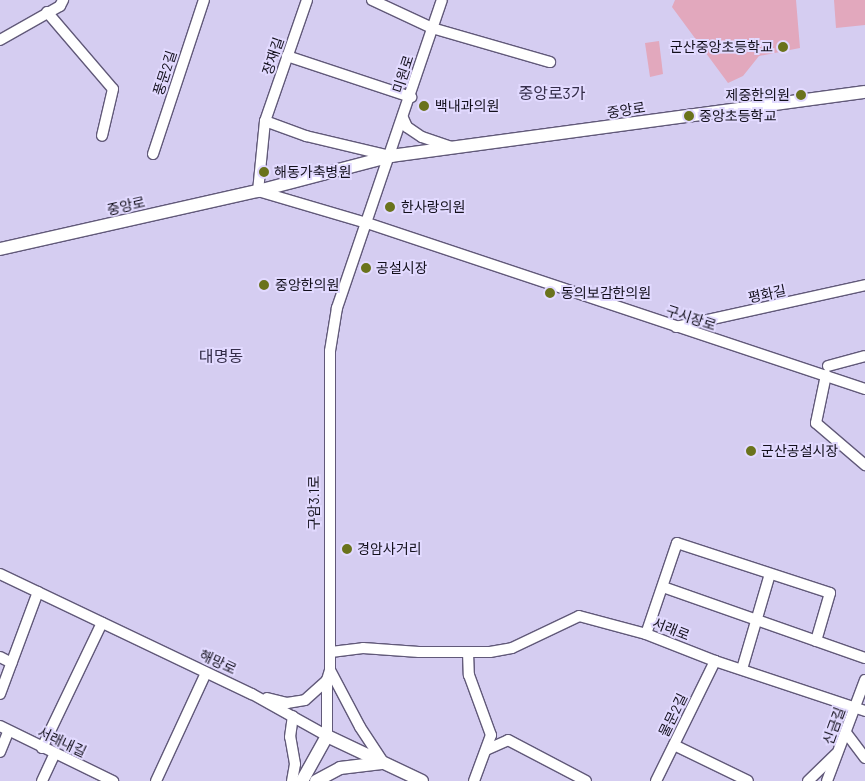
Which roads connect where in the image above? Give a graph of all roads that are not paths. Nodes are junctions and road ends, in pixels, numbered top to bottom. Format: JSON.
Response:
{"nodes":[{"id":1,"x":63,"y":0,"type":"edge"},
{"id":2,"x":204,"y":0,"type":"edge"},
{"id":3,"x":307,"y":0,"type":"edge"},
{"id":4,"x":372,"y":0,"type":"edge"},
{"id":5,"x":442,"y":0,"type":"edge"},
{"id":6,"x":47,"y":12,"type":"junction"},
{"id":7,"x":432,"y":28,"type":"junction"},
{"id":8,"x":0,"y":40,"type":"edge"},
{"id":9,"x":287,"y":56,"type":"junction"},
{"id":10,"x":550,"y":62,"type":"dead end"},
{"id":11,"x":865,"y":92,"type":"edge"},
{"id":12,"x":411,"y":97,"type":"junction"},
{"id":13,"x":404,"y":118,"type":"junction"},
{"id":14,"x":265,"y":121,"type":"junction"},
{"id":15,"x":102,"y":136,"type":"dead end"},
{"id":16,"x":454,"y":148,"type":"junction"},
{"id":17,"x":153,"y":154,"type":"dead end"},
{"id":18,"x":391,"y":156,"type":"junction"},
{"id":19,"x":258,"y":191,"type":"junction"},
{"id":20,"x":367,"y":223,"type":"junction"},
{"id":21,"x":0,"y":249,"type":"edge"},
{"id":22,"x":865,"y":285,"type":"edge"},
{"id":23,"x":675,"y":328,"type":"junction"},
{"id":24,"x":865,"y":356,"type":"edge"},
{"id":25,"x":827,"y":370,"type":"junction"},
{"id":26,"x":865,"y":389,"type":"edge"},
{"id":27,"x":865,"y":465,"type":"edge"},
{"id":28,"x":0,"y":574,"type":"edge"},
{"id":29,"x":770,"y":574,"type":"junction"},
{"id":30,"x":663,"y":587,"type":"junction"},
{"id":31,"x":38,"y":592,"type":"junction"},
{"id":32,"x":755,"y":620,"type":"junction"},
{"id":33,"x":102,"y":623,"type":"junction"},
{"id":34,"x":646,"y":634,"type":"junction"},
{"id":35,"x":816,"y":641,"type":"junction"},
{"id":36,"x":331,"y":652,"type":"junction"},
{"id":37,"x":468,"y":652,"type":"junction"},
{"id":38,"x":0,"y":657,"type":"edge"},
{"id":39,"x":865,"y":658,"type":"edge"},
{"id":40,"x":715,"y":661,"type":"junction"},
{"id":41,"x":12,"y":663,"type":"junction"},
{"id":42,"x":742,"y":669,"type":"junction"},
{"id":43,"x":206,"y":673,"type":"junction"},
{"id":44,"x":329,"y":675,"type":"junction"},
{"id":45,"x":865,"y":680,"type":"edge"},
{"id":46,"x":0,"y":694,"type":"edge"},
{"id":47,"x":252,"y":694,"type":"junction"},
{"id":48,"x":860,"y":709,"type":"edge"},
{"id":49,"x":294,"y":716,"type":"junction"},
{"id":50,"x":4,"y":729,"type":"edge"},
{"id":51,"x":847,"y":734,"type":"junction"},
{"id":52,"x":327,"y":736,"type":"junction"},
{"id":53,"x":674,"y":745,"type":"junction"},
{"id":54,"x":42,"y":748,"type":"junction"},
{"id":55,"x":486,"y":750,"type":"junction"},
{"id":56,"x":840,"y":750,"type":"junction"},
{"id":57,"x":0,"y":752,"type":"edge"},
{"id":58,"x":54,"y":754,"type":"junction"},
{"id":59,"x":865,"y":758,"type":"edge"},
{"id":60,"x":383,"y":762,"type":"junction"},
{"id":61,"x":42,"y":781,"type":"edge"},
{"id":62,"x":113,"y":781,"type":"edge"},
{"id":63,"x":156,"y":781,"type":"edge"},
{"id":64,"x":292,"y":781,"type":"edge"},
{"id":65,"x":302,"y":781,"type":"edge"},
{"id":66,"x":316,"y":781,"type":"edge"},
{"id":67,"x":422,"y":781,"type":"edge"},
{"id":68,"x":474,"y":781,"type":"edge"},
{"id":69,"x":586,"y":781,"type":"edge"},
{"id":70,"x":656,"y":781,"type":"edge"},
{"id":71,"x":748,"y":781,"type":"edge"},
{"id":72,"x":808,"y":781,"type":"edge"},
{"id":73,"x":827,"y":781,"type":"edge"}],
"edges":[{"from":1,"to":6,"type":"street"},
{"from":2,"to":17,"type":"street","name":"풍문2길"},
{"from":3,"to":9,"type":"street","name":"장재길"},
{"from":4,"to":7,"type":"street"},
{"from":5,"to":7,"type":"street","name":"미원로"},
{"from":6,"to":8,"type":"street"},
{"from":6,"to":15,"type":"street"},
{"from":7,"to":10,"type":"street"},
{"from":7,"to":12,"type":"street","name":"미원로"},
{"from":9,"to":12,"type":"street"},
{"from":9,"to":14,"type":"street","name":"장재길"},
{"from":11,"to":16,"type":"main road","name":"중앙로"},
{"from":12,"to":13,"type":"street","name":"미원로"},
{"from":13,"to":16,"type":"street"},
{"from":13,"to":18,"type":"street","name":"미원로"},
{"from":14,"to":18,"type":"street","name":"중앙로"},
{"from":14,"to":19,"type":"street","name":"장재길"},
{"from":16,"to":18,"type":"main road","name":"중앙로"},
{"from":18,"to":19,"type":"main road","name":"중앙로"},
{"from":18,"to":20,"type":"street","name":"구암3.1로"},
{"from":19,"to":20,"type":"street","name":"중앙로"},
{"from":19,"to":21,"type":"main road","name":"중앙로"},
{"from":20,"to":23,"type":"street","name":"구시장로"},
{"from":20,"to":36,"type":"street","name":"구암3.1로"},
{"from":22,"to":23,"type":"street","name":"평화길"},
{"from":23,"to":25,"type":"street","name":"구시장로"},
{"from":24,"to":25,"type":"street"},
{"from":25,"to":26,"type":"street","name":"구시장로"},
{"from":25,"to":27,"type":"street"},
{"from":28,"to":31,"type":"street","name":"해망로"},
{"from":29,"to":30,"type":"street"},
{"from":29,"to":32,"type":"street"},
{"from":29,"to":35,"type":"street"},
{"from":30,"to":32,"type":"street"},
{"from":30,"to":34,"type":"street"},
{"from":31,"to":33,"type":"street","name":"해망로"},
{"from":31,"to":41,"type":"street"},
{"from":32,"to":35,"type":"street"},
{"from":32,"to":42,"type":"street"},
{"from":33,"to":43,"type":"street","name":"해망로"},
{"from":33,"to":54,"type":"street"},
{"from":34,"to":37,"type":"street","name":"서래로"},
{"from":34,"to":40,"type":"street","name":"서래로"},
{"from":35,"to":39,"type":"street"},
{"from":36,"to":37,"type":"street","name":"서래로"},
{"from":36,"to":44,"type":"street","name":"구암3.1로"},
{"from":37,"to":55,"type":"street"},
{"from":38,"to":41,"type":"street"},
{"from":40,"to":42,"type":"street","name":"서래로"},
{"from":40,"to":53,"type":"street","name":"물문2길"},
{"from":41,"to":46,"type":"street"},
{"from":42,"to":48,"type":"street","name":"서래로"},
{"from":43,"to":47,"type":"street","name":"해망로"},
{"from":43,"to":63,"type":"street"},
{"from":44,"to":47,"type":"street"},
{"from":44,"to":52,"type":"street","name":"구암3.1로"},
{"from":44,"to":60,"type":"street"},
{"from":45,"to":48,"type":"street","name":"신금길"},
{"from":47,"to":49,"type":"street","name":"해망로"},
{"from":48,"to":51,"type":"street","name":"신금길"},
{"from":49,"to":52,"type":"street","name":"해망로"},
{"from":49,"to":64,"type":"street"},
{"from":50,"to":54,"type":"street","name":"서래내길"},
{"from":50,"to":57,"type":"street"},
{"from":51,"to":56,"type":"street","name":"신금길"},
{"from":51,"to":59,"type":"street"},
{"from":52,"to":60,"type":"main road","name":"해망로"},
{"from":52,"to":65,"type":"main road","name":"구암3.1로"},
{"from":53,"to":70,"type":"street","name":"물문2길"},
{"from":53,"to":71,"type":"street"},
{"from":54,"to":58,"type":"street","name":"서래내길"},
{"from":55,"to":68,"type":"street"},
{"from":55,"to":69,"type":"street"},
{"from":56,"to":72,"type":"street"},
{"from":56,"to":73,"type":"street","name":"신금길"},
{"from":58,"to":61,"type":"street"},
{"from":58,"to":62,"type":"street","name":"서래내길"},
{"from":60,"to":66,"type":"main road"},
{"from":60,"to":67,"type":"main road","name":"해망로"}]}
